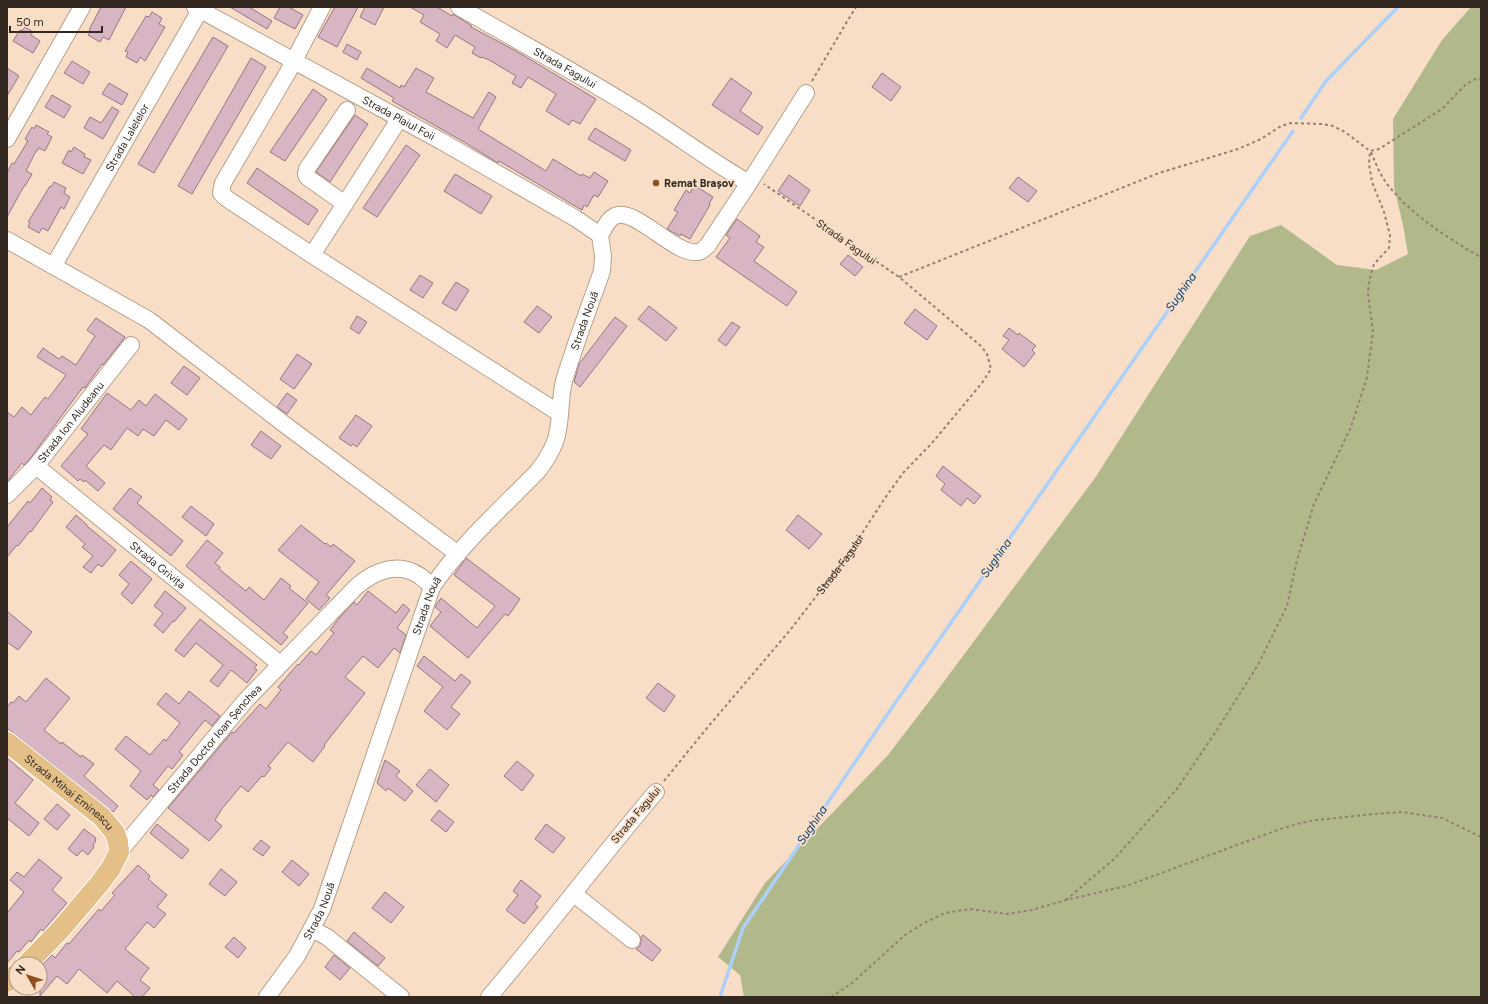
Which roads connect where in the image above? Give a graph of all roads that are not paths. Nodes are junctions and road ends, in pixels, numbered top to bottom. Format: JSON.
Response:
{"nodes":[{"id":1,"x":82,"y":7,"type":"edge"},
{"id":2,"x":322,"y":7,"type":"edge"},
{"id":3,"x":459,"y":7,"type":"edge"},
{"id":4,"x":198,"y":9,"type":"edge"},
{"id":5,"x":293,"y":61,"type":"junction"},
{"id":6,"x":806,"y":93,"type":"road end"},
{"id":7,"x":347,"y":110,"type":"dead end"},
{"id":8,"x":400,"y":118,"type":"junction"},
{"id":9,"x":7,"y":139,"type":"edge"},
{"id":10,"x":752,"y":180,"type":"junction"},
{"id":11,"x":345,"y":204,"type":"junction"},
{"id":12,"x":600,"y":235,"type":"junction"},
{"id":13,"x":7,"y":240,"type":"edge"},
{"id":14,"x":312,"y":255,"type":"junction"},
{"id":15,"x":54,"y":265,"type":"junction"},
{"id":16,"x":131,"y":345,"type":"dead end"},
{"id":17,"x":559,"y":413,"type":"junction"},
{"id":18,"x":36,"y":466,"type":"junction"},
{"id":19,"x":7,"y":495,"type":"edge"},
{"id":20,"x":458,"y":554,"type":"junction"},
{"id":21,"x":432,"y":586,"type":"junction"},
{"id":22,"x":280,"y":664,"type":"junction"},
{"id":23,"x":7,"y":742,"type":"edge"},
{"id":24,"x":656,"y":792,"type":"road end"},
{"id":25,"x":119,"y":852,"type":"junction"},
{"id":26,"x":574,"y":894,"type":"junction"},
{"id":27,"x":312,"y":929,"type":"junction"},
{"id":28,"x":632,"y":940,"type":"dead end"},
{"id":29,"x":35,"y":956,"type":"edge"},
{"id":30,"x":268,"y":997,"type":"edge"},
{"id":31,"x":401,"y":997,"type":"edge"},
{"id":32,"x":489,"y":997,"type":"edge"}],
"edges":[{"from":1,"to":9,"type":"street"},
{"from":2,"to":5,"type":"street"},
{"from":3,"to":10,"type":"street","name":"Strada Fagului"},
{"from":4,"to":5,"type":"street","name":"Strada Plaiul Foii"},
{"from":4,"to":15,"type":"street","name":"Strada Lalelelor"},
{"from":5,"to":8,"type":"street","name":"Strada Plaiul Foii"},
{"from":5,"to":14,"type":"street"},
{"from":6,"to":10,"type":"street"},
{"from":7,"to":11,"type":"street"},
{"from":8,"to":11,"type":"street"},
{"from":8,"to":12,"type":"street","name":"Strada Plaiul Foii"},
{"from":10,"to":12,"type":"street"},
{"from":11,"to":14,"type":"street"},
{"from":12,"to":17,"type":"street","name":"Strada Nouă"},
{"from":13,"to":15,"type":"street"},
{"from":14,"to":17,"type":"street"},
{"from":15,"to":20,"type":"street"},
{"from":16,"to":18,"type":"street","name":"Strada Ion Aludeanu"},
{"from":17,"to":20,"type":"street","name":"Strada Nouă"},
{"from":18,"to":19,"type":"street","name":"Strada Ion Aludeanu"},
{"from":18,"to":22,"type":"street","name":"Strada Grivița"},
{"from":20,"to":21,"type":"street","name":"Strada Nouă"},
{"from":21,"to":22,"type":"street","name":"Strada Doctor Ioan Șenchea"},
{"from":21,"to":27,"type":"street","name":"Strada Nouă"},
{"from":22,"to":25,"type":"street","name":"Strada Doctor Ioan Șenchea"},
{"from":23,"to":25,"type":"main road","name":"Strada Mihai Eminescu"},
{"from":24,"to":26,"type":"street","name":"Strada Fagului"},
{"from":25,"to":29,"type":"main road","name":"Strada Doctor Ioan Șenchea"},
{"from":26,"to":28,"type":"street"},
{"from":26,"to":32,"type":"street","name":"Strada Fagului"},
{"from":27,"to":30,"type":"street","name":"Strada Nouă"},
{"from":27,"to":31,"type":"street"}]}
